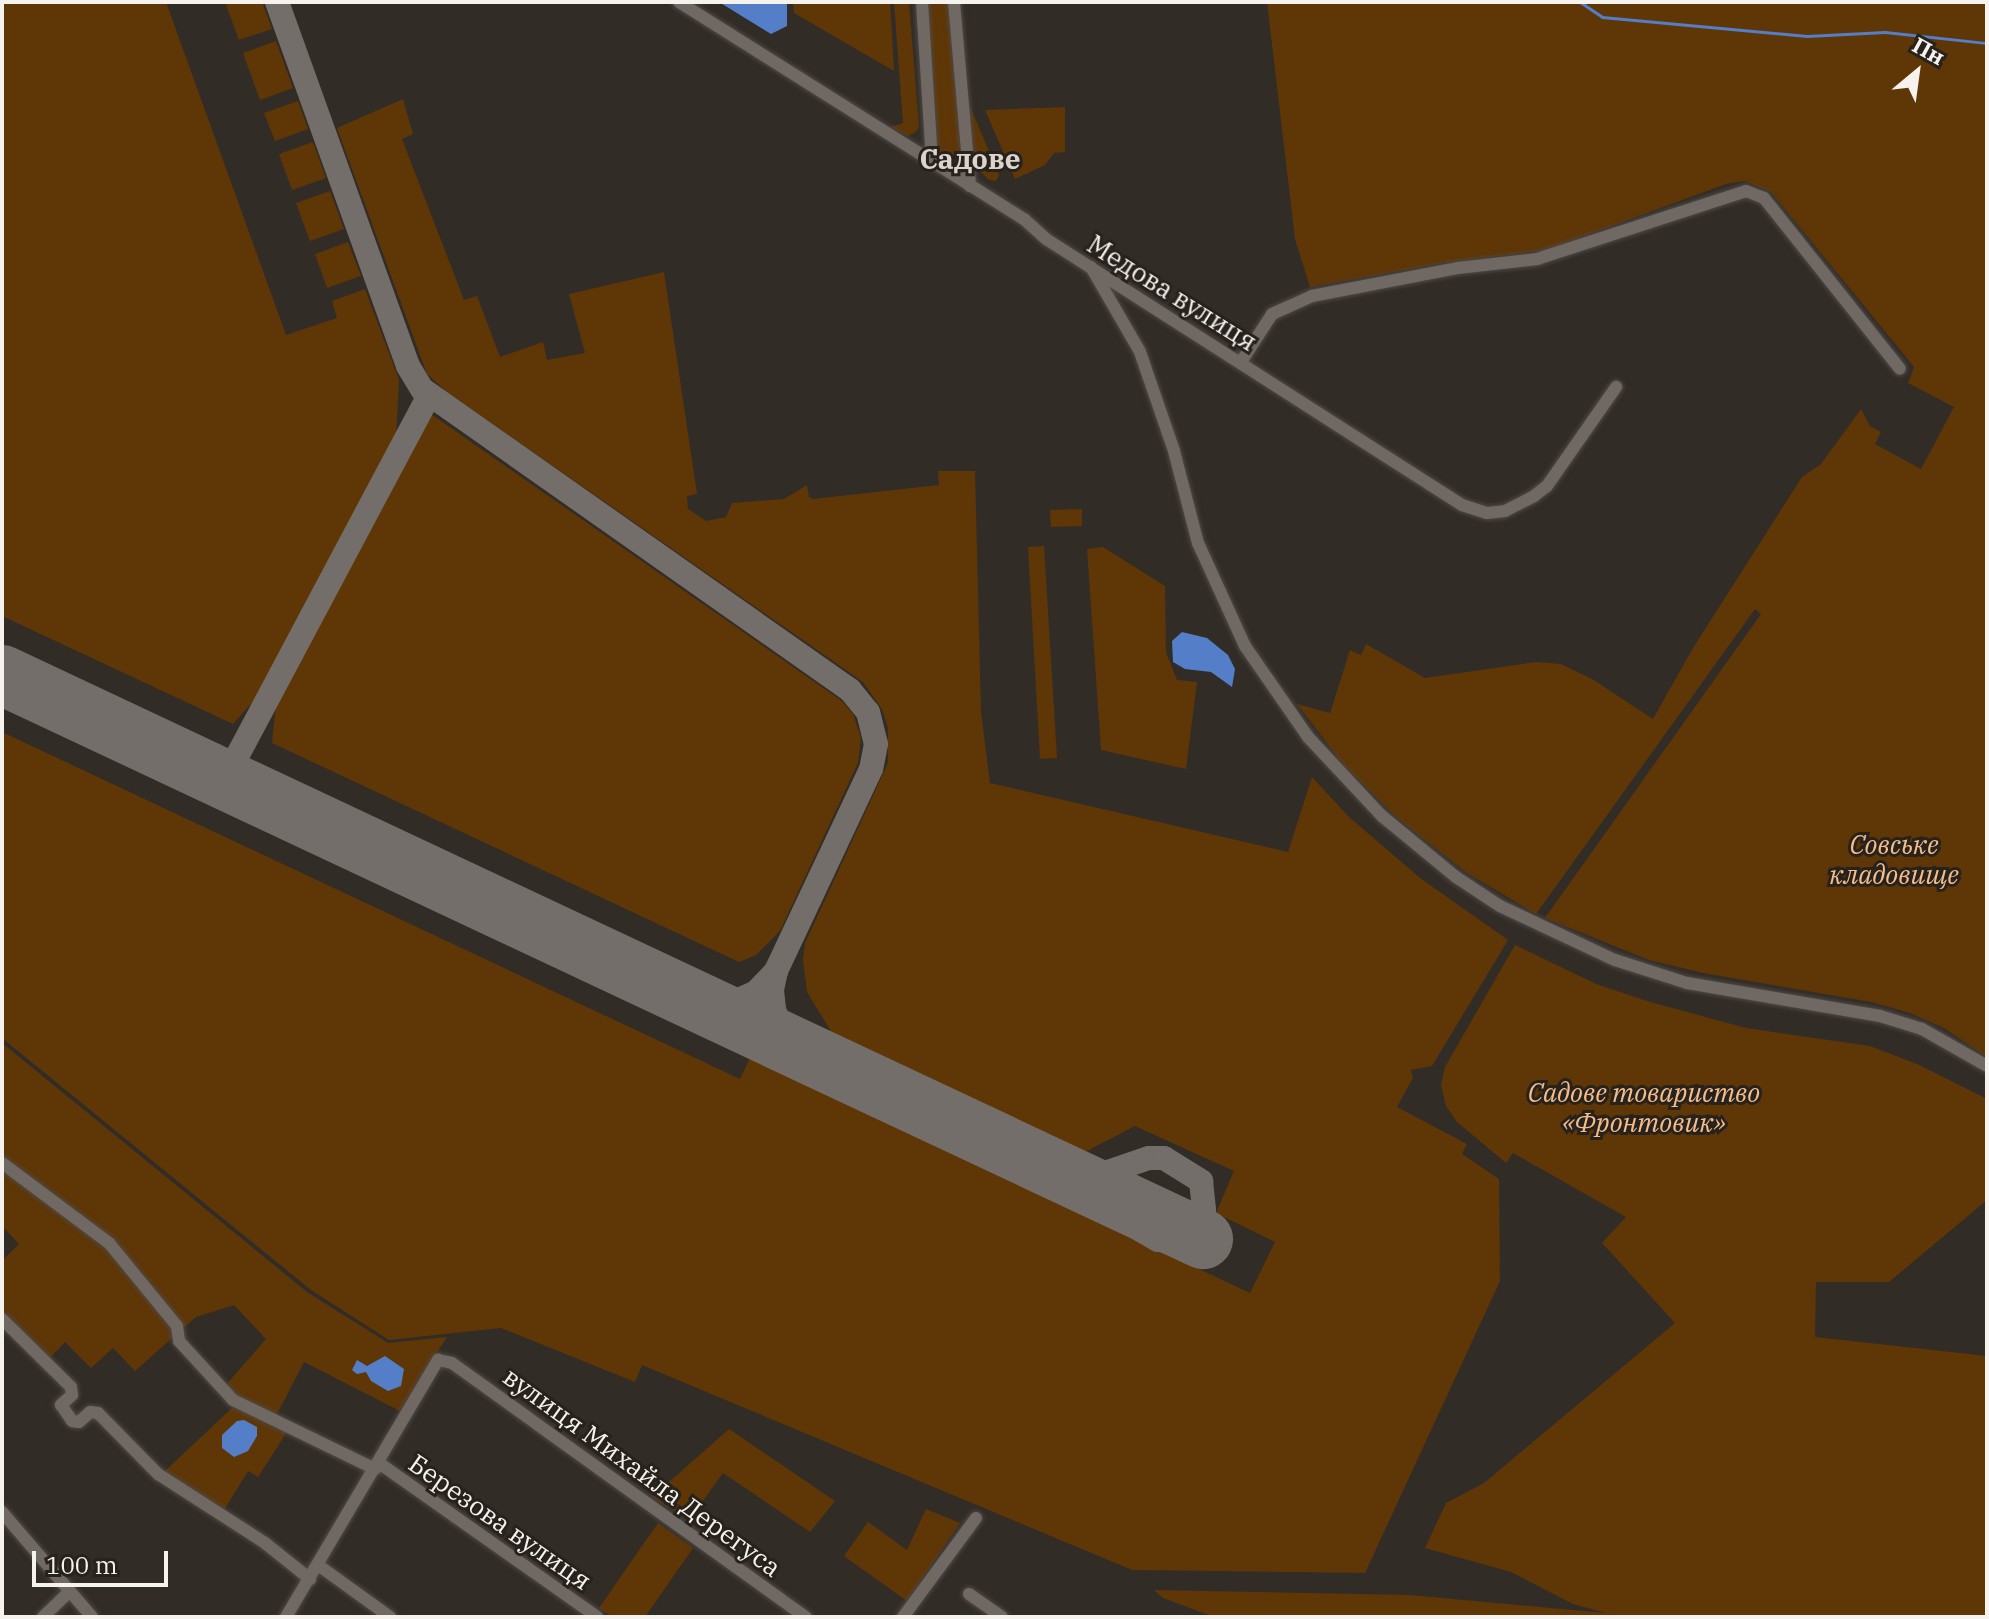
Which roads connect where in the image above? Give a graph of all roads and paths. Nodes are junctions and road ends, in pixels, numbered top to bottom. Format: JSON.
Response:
{"nodes":[{"id":1,"x":679,"y":2,"type":"edge"},
{"id":2,"x":922,"y":2,"type":"edge"},
{"id":3,"x":954,"y":2,"type":"edge"},
{"id":4,"x":932,"y":163,"type":"junction"},
{"id":5,"x":970,"y":186,"type":"junction"},
{"id":6,"x":1091,"y":267,"type":"junction"},
{"id":7,"x":1241,"y":362,"type":"junction"},
{"id":8,"x":1900,"y":369,"type":"dead end"},
{"id":9,"x":1616,"y":387,"type":"dead end"},
{"id":10,"x":1987,"y":1066,"type":"edge"},
{"id":11,"x":2,"y":1163,"type":"edge"},
{"id":12,"x":2,"y":1319,"type":"edge"},
{"id":13,"x":377,"y":1466,"type":"junction"},
{"id":14,"x":2,"y":1512,"type":"edge"},
{"id":15,"x":976,"y":1518,"type":"dead end"},
{"id":16,"x":318,"y":1565,"type":"junction"},
{"id":17,"x":310,"y":1579,"type":"junction"},
{"id":18,"x":69,"y":1592,"type":"junction"},
{"id":19,"x":969,"y":1594,"type":"dead end"},
{"id":20,"x":43,"y":1617,"type":"edge"},
{"id":21,"x":92,"y":1617,"type":"edge"},
{"id":22,"x":286,"y":1617,"type":"edge"},
{"id":23,"x":390,"y":1617,"type":"edge"},
{"id":24,"x":597,"y":1617,"type":"edge"},
{"id":25,"x":806,"y":1617,"type":"edge"},
{"id":26,"x":903,"y":1617,"type":"edge"},
{"id":27,"x":1002,"y":1617,"type":"edge"}],
"edges":[{"from":1,"to":4,"type":"street","name":"Медова вулиця"},
{"from":2,"to":4,"type":"street"},
{"from":3,"to":5,"type":"street"},
{"from":4,"to":5,"type":"street","name":"Медова вулиця"},
{"from":5,"to":6,"type":"street","name":"Медова вулиця"},
{"from":6,"to":7,"type":"street","name":"Медова вулиця"},
{"from":6,"to":10,"type":"street"},
{"from":7,"to":8,"type":"street"},
{"from":7,"to":9,"type":"street","name":"Медова вулиця"},
{"from":11,"to":13,"type":"street","name":"Березова вулиця"},
{"from":12,"to":17,"type":"street"},
{"from":13,"to":16,"type":"street"},
{"from":13,"to":24,"type":"street","name":"Березова вулиця"},
{"from":13,"to":25,"type":"street","name":"вулиця Михайла Дерегуса"},
{"from":14,"to":18,"type":"street"},
{"from":15,"to":26,"type":"street"},
{"from":16,"to":17,"type":"street"},
{"from":16,"to":23,"type":"street"},
{"from":17,"to":22,"type":"street"},
{"from":18,"to":20,"type":"street"},
{"from":18,"to":21,"type":"street"},
{"from":19,"to":27,"type":"street"}]}
